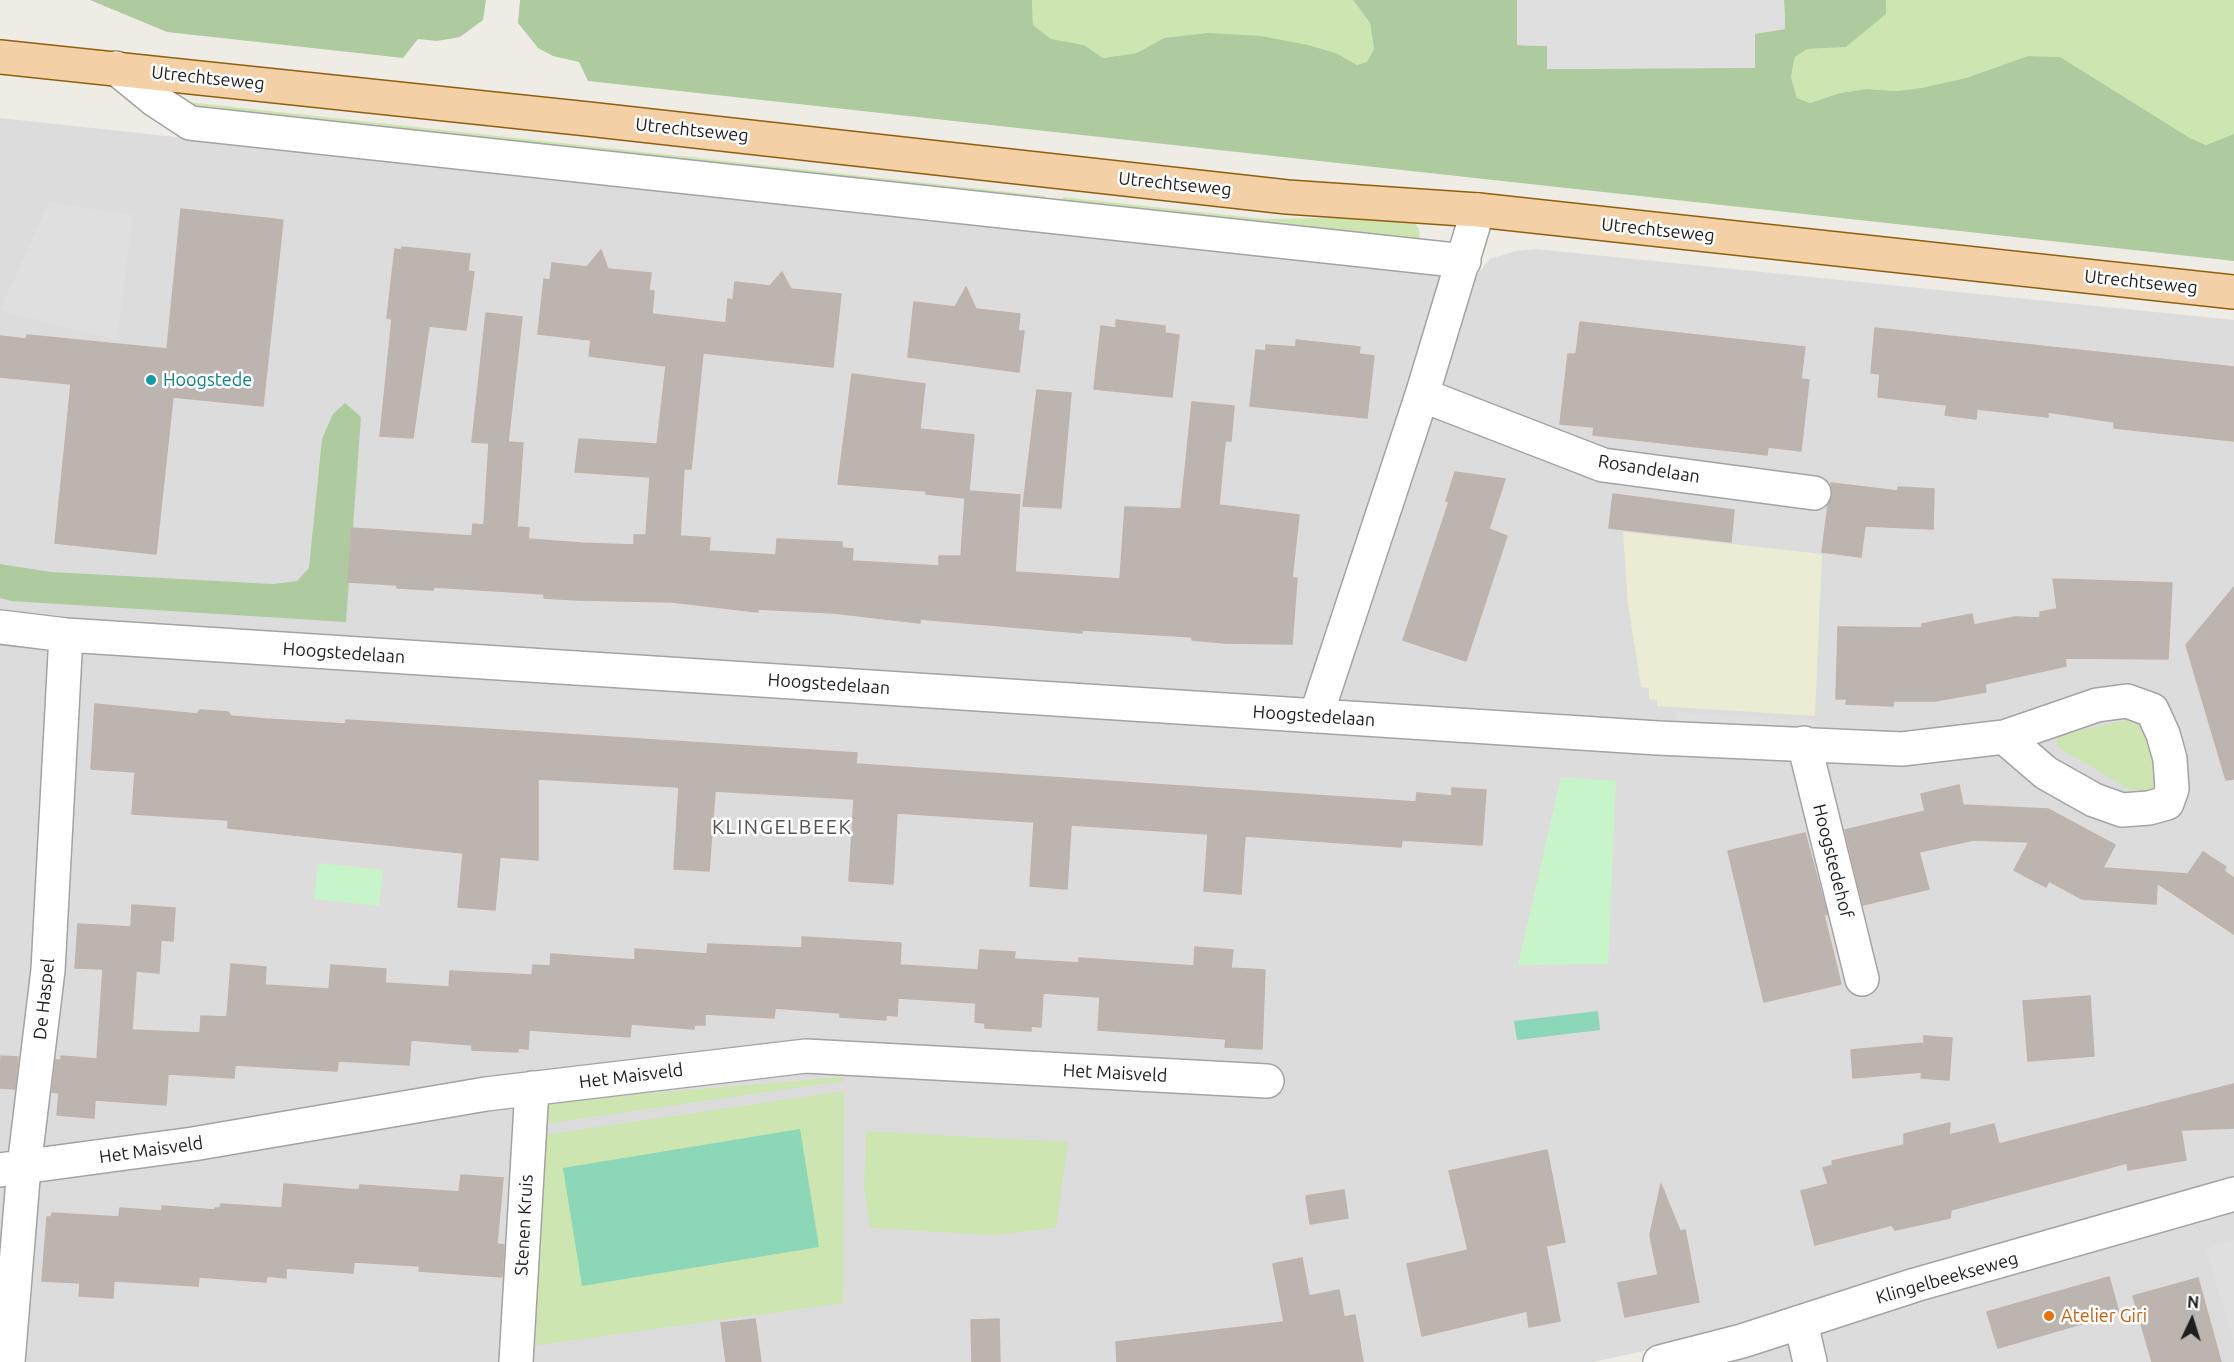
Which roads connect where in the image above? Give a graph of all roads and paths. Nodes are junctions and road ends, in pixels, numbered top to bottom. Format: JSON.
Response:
{"nodes":[{"id":1,"x":0,"y":57,"type":"edge"},
{"id":2,"x":116,"y":68,"type":"junction"},
{"id":3,"x":1478,"y":210,"type":"junction"},
{"id":4,"x":1464,"y":261,"type":"junction"},
{"id":5,"x":2234,"y":292,"type":"edge"},
{"id":6,"x":1422,"y":395,"type":"junction"},
{"id":7,"x":1814,"y":493,"type":"dead end"},
{"id":8,"x":0,"y":627,"type":"edge"},
{"id":9,"x":66,"y":635,"type":"junction"},
{"id":10,"x":1316,"y":716,"type":"junction"},
{"id":11,"x":2004,"y":737,"type":"junction"},
{"id":12,"x":1804,"y":743,"type":"junction"},
{"id":13,"x":1862,"y":979,"type":"dead end"},
{"id":14,"x":1267,"y":1082,"type":"dead end"},
{"id":15,"x":532,"y":1088,"type":"junction"},
{"id":16,"x":12,"y":1169,"type":"edge"},
{"id":17,"x":2234,"y":1194,"type":"edge"},
{"id":18,"x":1801,"y":1323,"type":"junction"},
{"id":19,"x":8,"y":1362,"type":"edge"},
{"id":20,"x":516,"y":1362,"type":"edge"},
{"id":21,"x":1660,"y":1362,"type":"edge"},
{"id":22,"x":1810,"y":1362,"type":"edge"}],
"edges":[{"from":1,"to":2,"type":"main road","name":"Utrechtseweg"},
{"from":2,"to":3,"type":"main road","name":"Utrechtseweg"},
{"from":2,"to":4,"type":"street","name":"Utrechtseweg"},
{"from":3,"to":4,"type":"street"},
{"from":3,"to":5,"type":"main road","name":"Utrechtseweg"},
{"from":4,"to":6,"type":"street"},
{"from":6,"to":7,"type":"street","name":"Rosandelaan"},
{"from":6,"to":10,"type":"street"},
{"from":8,"to":9,"type":"street","name":"Hoogstedelaan"},
{"from":9,"to":10,"type":"street","name":"Hoogstedelaan"},
{"from":9,"to":16,"type":"street","name":"De Haspel"},
{"from":10,"to":12,"type":"street","name":"Hoogstedelaan"},
{"from":11,"to":11,"type":"street"},
{"from":11,"to":12,"type":"street"},
{"from":12,"to":13,"type":"street","name":"Hoogstedehof"},
{"from":14,"to":15,"type":"street","name":"Het Maisveld"},
{"from":15,"to":16,"type":"street","name":"Het Maisveld"},
{"from":15,"to":20,"type":"street","name":"Stenen Kruis"},
{"from":16,"to":19,"type":"street","name":"De Haspel"},
{"from":17,"to":18,"type":"street","name":"Klingelbeekseweg"},
{"from":18,"to":21,"type":"street","name":"Klingelbeekseweg"},
{"from":18,"to":22,"type":"street"}]}
